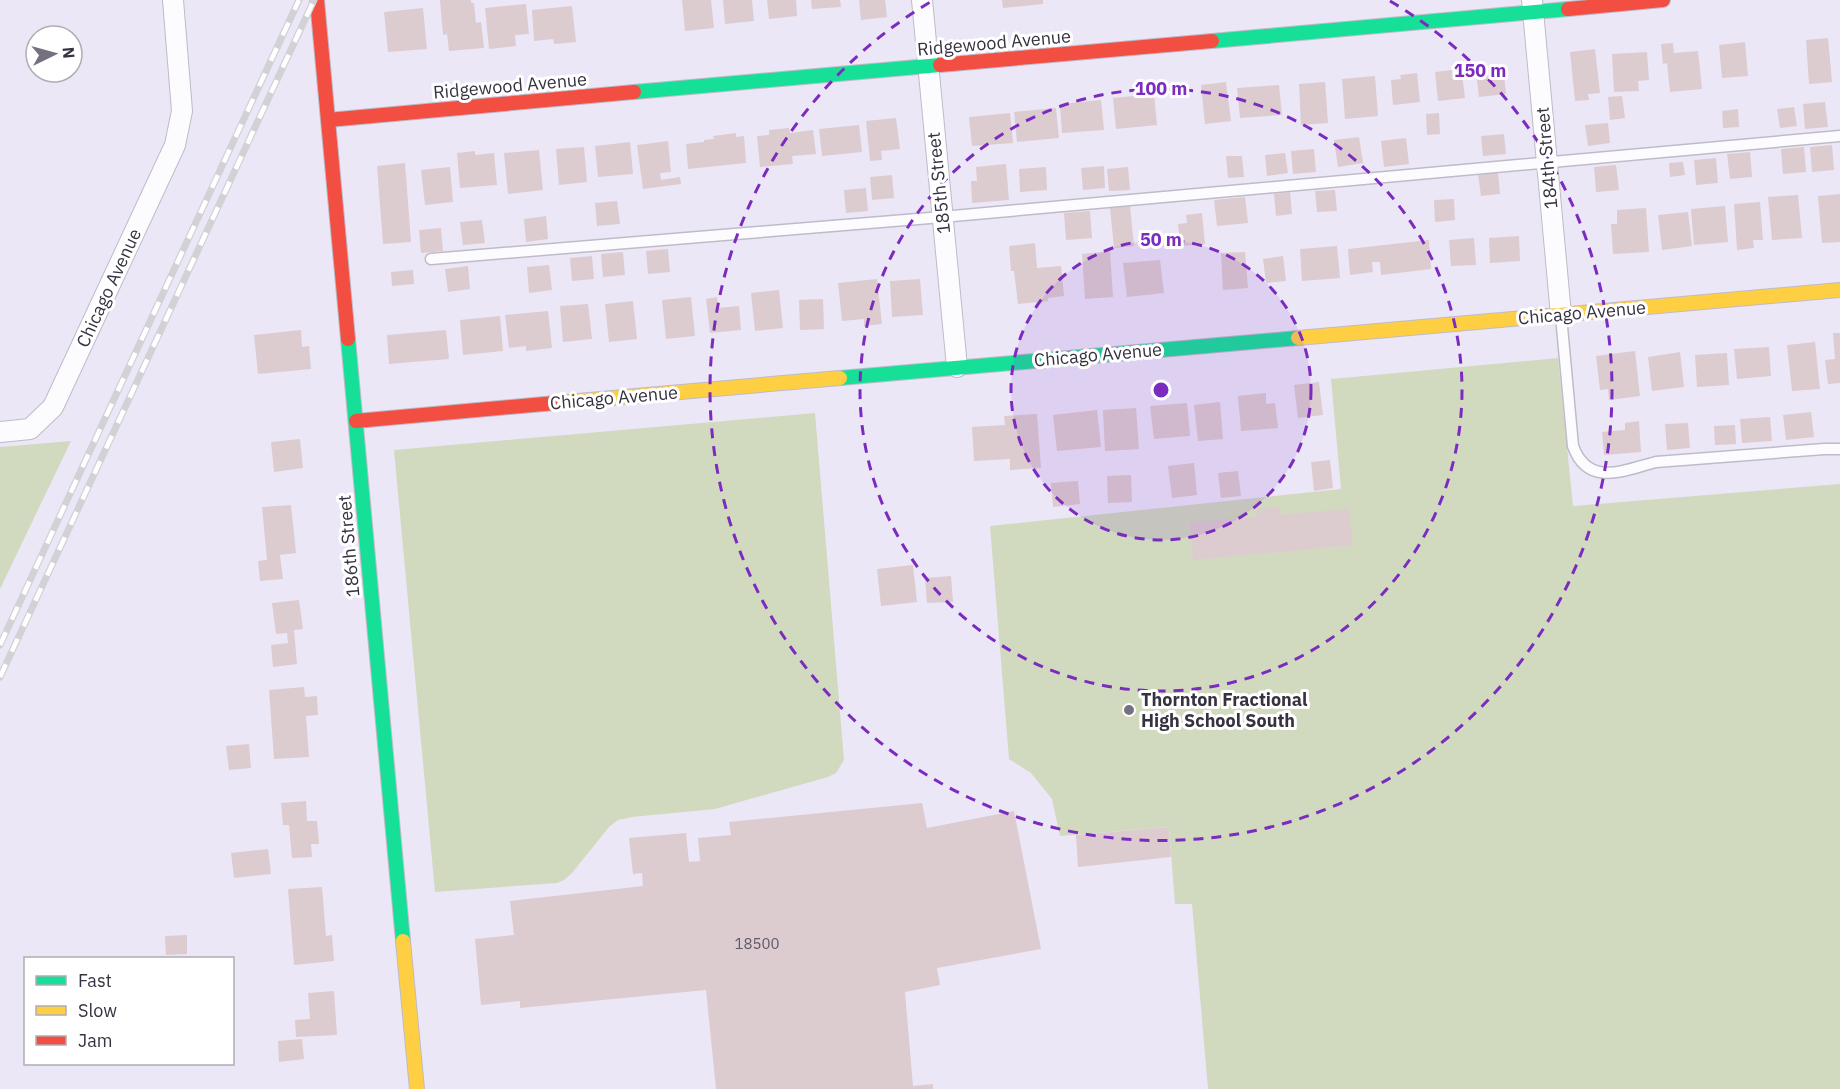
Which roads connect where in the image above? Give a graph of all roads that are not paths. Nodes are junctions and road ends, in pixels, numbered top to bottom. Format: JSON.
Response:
{"nodes":[{"id":1,"x":173,"y":0,"type":"edge"},
{"id":2,"x":317,"y":0,"type":"edge"},
{"id":3,"x":922,"y":0,"type":"edge"},
{"id":4,"x":1663,"y":0,"type":"edge"},
{"id":5,"x":1533,"y":6,"type":"edge"},
{"id":6,"x":927,"y":68,"type":"junction"},
{"id":7,"x":328,"y":120,"type":"junction"},
{"id":8,"x":1840,"y":136,"type":"edge"},
{"id":9,"x":1547,"y":163,"type":"junction"},
{"id":10,"x":942,"y":216,"type":"junction"},
{"id":11,"x":430,"y":259,"type":"dead end"},
{"id":12,"x":1840,"y":290,"type":"edge"},
{"id":13,"x":1562,"y":315,"type":"junction"},
{"id":14,"x":957,"y":367,"type":"junction"},
{"id":15,"x":356,"y":421,"type":"junction"},
{"id":16,"x":0,"y":432,"type":"edge"},
{"id":17,"x":1840,"y":449,"type":"edge"},
{"id":18,"x":417,"y":1089,"type":"edge"}],
"edges":[{"from":1,"to":16,"type":"street","name":"Chicago Avenue"},
{"from":2,"to":7,"type":"street","name":"186th Street"},
{"from":3,"to":6,"type":"street","name":"185th Street"},
{"from":4,"to":5,"type":"street","name":"Ridgewood Avenue"},
{"from":5,"to":6,"type":"street","name":"Ridgewood Avenue"},
{"from":5,"to":9,"type":"street","name":"184th Street"},
{"from":6,"to":7,"type":"street","name":"Ridgewood Avenue"},
{"from":6,"to":10,"type":"street","name":"185th Street"},
{"from":7,"to":15,"type":"street","name":"186th Street"},
{"from":8,"to":9,"type":"lane"},
{"from":9,"to":10,"type":"lane"},
{"from":9,"to":13,"type":"street","name":"184th Street"},
{"from":10,"to":11,"type":"lane"},
{"from":10,"to":14,"type":"street","name":"185th Street"},
{"from":12,"to":13,"type":"street","name":"Chicago Avenue"},
{"from":13,"to":14,"type":"street","name":"Chicago Avenue"},
{"from":13,"to":17,"type":"lane"},
{"from":14,"to":15,"type":"street","name":"Chicago Avenue"},
{"from":15,"to":18,"type":"street","name":"186th Street"}]}
